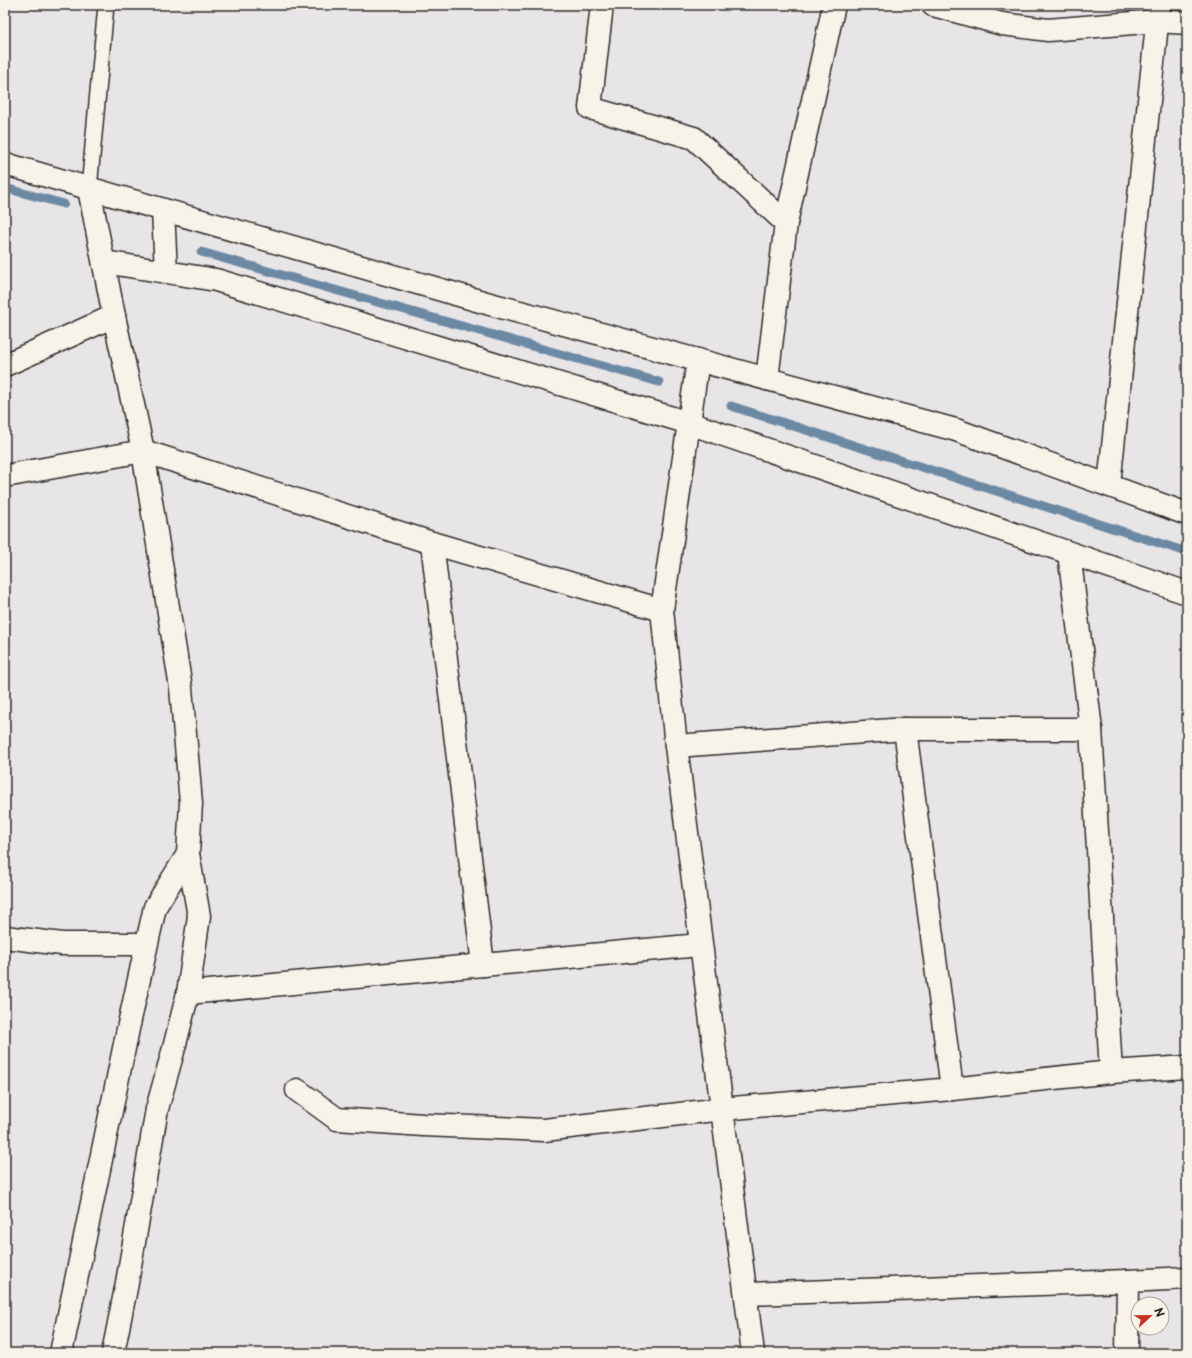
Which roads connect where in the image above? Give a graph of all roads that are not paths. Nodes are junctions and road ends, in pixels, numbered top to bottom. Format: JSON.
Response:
{"nodes":[{"id":1,"x":106,"y":5,"type":"edge"},
{"id":2,"x":602,"y":5,"type":"edge"},
{"id":3,"x":834,"y":5,"type":"edge"},
{"id":4,"x":933,"y":5,"type":"edge"},
{"id":5,"x":1159,"y":13,"type":"edge"},
{"id":6,"x":1187,"y":23,"type":"edge"},
{"id":7,"x":5,"y":164,"type":"edge"},
{"id":8,"x":89,"y":189,"type":"junction"},
{"id":9,"x":163,"y":210,"type":"junction"},
{"id":10,"x":786,"y":222,"type":"junction"},
{"id":11,"x":104,"y":262,"type":"junction"},
{"id":12,"x":166,"y":272,"type":"junction"},
{"id":13,"x":114,"y":316,"type":"junction"},
{"id":14,"x":698,"y":360,"type":"junction"},
{"id":15,"x":5,"y":365,"type":"edge"},
{"id":16,"x":767,"y":379,"type":"junction"},
{"id":17,"x":689,"y":423,"type":"junction"},
{"id":18,"x":144,"y":451,"type":"junction"},
{"id":19,"x":5,"y":476,"type":"edge"},
{"id":20,"x":1108,"y":485,"type":"junction"},
{"id":21,"x":1187,"y":514,"type":"edge"},
{"id":22,"x":432,"y":543,"type":"junction"},
{"id":23,"x":1069,"y":553,"type":"junction"},
{"id":24,"x":1187,"y":593,"type":"edge"},
{"id":25,"x":662,"y":610,"type":"junction"},
{"id":26,"x":905,"y":728,"type":"junction"},
{"id":27,"x":1091,"y":729,"type":"junction"},
{"id":28,"x":676,"y":746,"type":"junction"},
{"id":29,"x":188,"y":854,"type":"junction"},
{"id":30,"x":5,"y":937,"type":"edge"},
{"id":31,"x":146,"y":944,"type":"junction"},
{"id":32,"x":700,"y":945,"type":"junction"},
{"id":33,"x":483,"y":965,"type":"junction"},
{"id":34,"x":188,"y":994,"type":"junction"},
{"id":35,"x":1187,"y":1067,"type":"edge"},
{"id":36,"x":1111,"y":1072,"type":"junction"},
{"id":37,"x":952,"y":1089,"type":"junction"},
{"id":38,"x":296,"y":1090,"type":"dead end"},
{"id":39,"x":722,"y":1109,"type":"junction"},
{"id":40,"x":1187,"y":1278,"type":"edge"},
{"id":41,"x":1128,"y":1281,"type":"junction"},
{"id":42,"x":746,"y":1294,"type":"junction"},
{"id":43,"x":61,"y":1353,"type":"edge"},
{"id":44,"x":113,"y":1353,"type":"edge"},
{"id":45,"x":753,"y":1353,"type":"edge"},
{"id":46,"x":1127,"y":1353,"type":"edge"}],
"edges":[{"from":1,"to":8,"type":"lane"},
{"from":2,"to":10,"type":"street"},
{"from":3,"to":10,"type":"street"},
{"from":4,"to":5,"type":"street"},
{"from":5,"to":6,"type":"street"},
{"from":5,"to":20,"type":"street"},
{"from":7,"to":8,"type":"street"},
{"from":8,"to":9,"type":"street"},
{"from":8,"to":11,"type":"street"},
{"from":9,"to":12,"type":"street"},
{"from":9,"to":14,"type":"street"},
{"from":10,"to":16,"type":"street"},
{"from":11,"to":12,"type":"street"},
{"from":11,"to":13,"type":"street"},
{"from":12,"to":17,"type":"street"},
{"from":13,"to":15,"type":"street"},
{"from":13,"to":18,"type":"street"},
{"from":14,"to":16,"type":"street"},
{"from":14,"to":17,"type":"street"},
{"from":16,"to":20,"type":"street"},
{"from":17,"to":23,"type":"street"},
{"from":17,"to":25,"type":"street"},
{"from":18,"to":19,"type":"street"},
{"from":18,"to":22,"type":"street"},
{"from":18,"to":29,"type":"street"},
{"from":20,"to":21,"type":"street"},
{"from":22,"to":25,"type":"street"},
{"from":22,"to":33,"type":"street"},
{"from":23,"to":24,"type":"street"},
{"from":23,"to":27,"type":"street"},
{"from":25,"to":28,"type":"street"},
{"from":26,"to":27,"type":"street"},
{"from":26,"to":28,"type":"street"},
{"from":26,"to":37,"type":"street"},
{"from":27,"to":36,"type":"street"},
{"from":28,"to":32,"type":"street"},
{"from":29,"to":31,"type":"street"},
{"from":29,"to":34,"type":"street"},
{"from":30,"to":31,"type":"street"},
{"from":31,"to":43,"type":"street"},
{"from":32,"to":33,"type":"street"},
{"from":32,"to":39,"type":"street"},
{"from":33,"to":34,"type":"street"},
{"from":34,"to":44,"type":"street"},
{"from":35,"to":36,"type":"street"},
{"from":36,"to":37,"type":"street"},
{"from":37,"to":39,"type":"street"},
{"from":38,"to":39,"type":"street"},
{"from":39,"to":42,"type":"street"},
{"from":40,"to":41,"type":"street"},
{"from":41,"to":42,"type":"street"},
{"from":41,"to":46,"type":"street"},
{"from":42,"to":45,"type":"street"}]}
